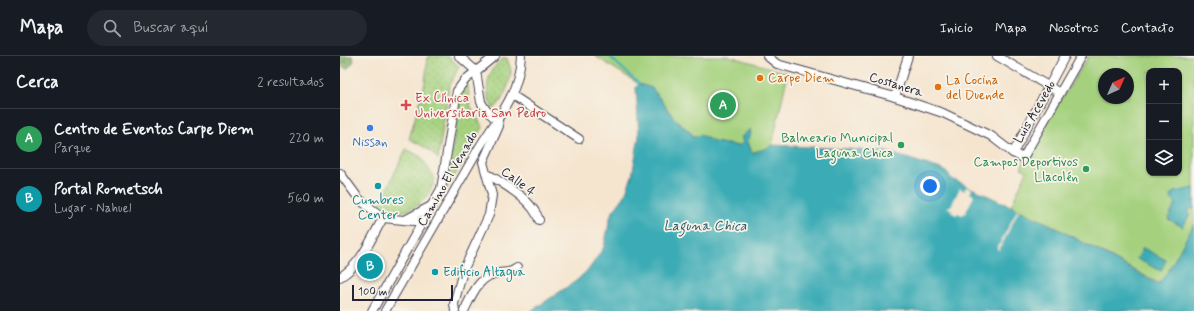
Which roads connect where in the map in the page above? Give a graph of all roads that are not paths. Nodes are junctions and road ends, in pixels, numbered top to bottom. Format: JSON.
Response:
{"nodes":[{"id":1,"x":459,"y":56,"type":"edge"},
{"id":2,"x":495,"y":56,"type":"edge"},
{"id":3,"x":521,"y":56,"type":"edge"},
{"id":4,"x":908,"y":56,"type":"edge"},
{"id":5,"x":997,"y":56,"type":"edge"},
{"id":6,"x":1065,"y":56,"type":"edge"},
{"id":7,"x":1081,"y":56,"type":"edge"},
{"id":8,"x":769,"y":57,"type":"edge"},
{"id":9,"x":476,"y":71,"type":"junction"},
{"id":10,"x":1048,"y":86,"type":"junction"},
{"id":11,"x":1060,"y":93,"type":"junction"},
{"id":12,"x":512,"y":95,"type":"junction"},
{"id":13,"x":895,"y":96,"type":"junction"},
{"id":14,"x":498,"y":121,"type":"junction"},
{"id":15,"x":579,"y":139,"type":"dead end"},
{"id":16,"x":1012,"y":153,"type":"junction"},
{"id":17,"x":340,"y":173,"type":"edge"},
{"id":18,"x":487,"y":176,"type":"junction"},
{"id":19,"x":434,"y":204,"type":"junction"},
{"id":20,"x":444,"y":208,"type":"junction"},
{"id":21,"x":383,"y":218,"type":"junction"},
{"id":22,"x":405,"y":220,"type":"junction"},
{"id":23,"x":539,"y":220,"type":"dead end"},
{"id":24,"x":424,"y":222,"type":"junction"},
{"id":25,"x":517,"y":268,"type":"dead end"},
{"id":26,"x":340,"y":277,"type":"edge"},
{"id":27,"x":372,"y":311,"type":"edge"},
{"id":28,"x":385,"y":311,"type":"edge"},
{"id":29,"x":456,"y":311,"type":"edge"},
{"id":30,"x":464,"y":311,"type":"edge"}],
"edges":[{"from":1,"to":9,"type":"street"},
{"from":2,"to":9,"type":"street","name":"Camino El Venado"},
{"from":3,"to":12,"type":"street","name":"Camino El Venado"},
{"from":4,"to":13,"type":"street"},
{"from":5,"to":10,"type":"street"},
{"from":6,"to":10,"type":"street","name":"Luis Acevedo"},
{"from":7,"to":11,"type":"street","name":"Luis Acevedo"},
{"from":8,"to":13,"type":"street","name":"Costanera"},
{"from":9,"to":14,"type":"street"},
{"from":9,"to":19,"type":"street","name":"Camino El Venado"},
{"from":10,"to":11,"type":"street"},
{"from":10,"to":16,"type":"street","name":"Luis Acevedo"},
{"from":11,"to":16,"type":"street","name":"Luis Acevedo"},
{"from":12,"to":14,"type":"street","name":"Camino El Venado"},
{"from":12,"to":15,"type":"street"},
{"from":13,"to":16,"type":"street","name":"Costanera"},
{"from":14,"to":18,"type":"street","name":"Calle 4"},
{"from":14,"to":20,"type":"street","name":"Camino El Venado"},
{"from":17,"to":21,"type":"street"},
{"from":18,"to":23,"type":"street","name":"Calle 4"},
{"from":18,"to":29,"type":"street"},
{"from":19,"to":22,"type":"street"},
{"from":19,"to":24,"type":"street","name":"Camino El Venado"},
{"from":20,"to":24,"type":"street"},
{"from":20,"to":28,"type":"street","name":"Camino El Venado"},
{"from":21,"to":22,"type":"street"},
{"from":21,"to":26,"type":"street"},
{"from":22,"to":24,"type":"street"},
{"from":24,"to":27,"type":"street","name":"Camino El Venado"},
{"from":25,"to":30,"type":"street"}]}
